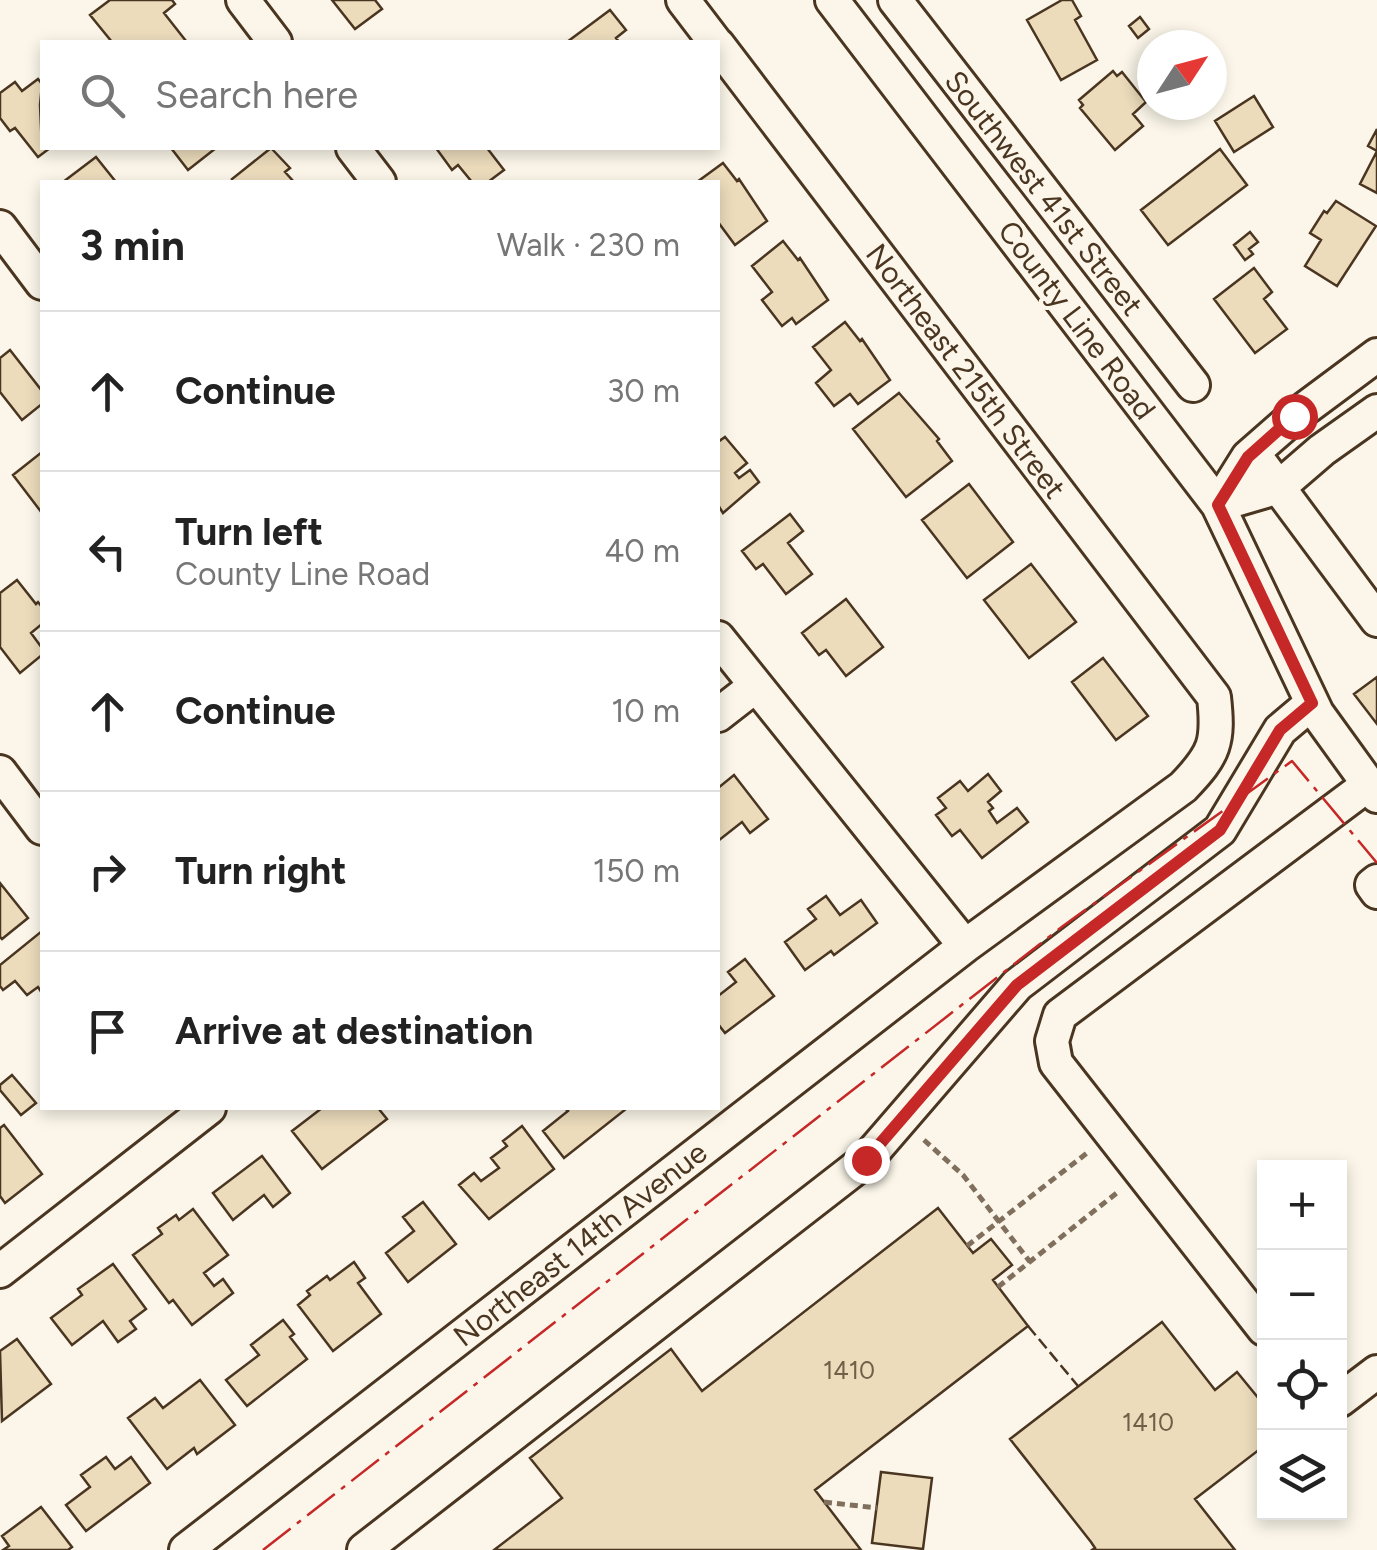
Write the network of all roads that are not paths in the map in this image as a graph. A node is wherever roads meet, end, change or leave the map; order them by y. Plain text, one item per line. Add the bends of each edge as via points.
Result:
1 (243, 0) edge
2 (683, 0) edge
3 (832, 0) edge
4 (895, 0) edge
5 (273, 40) edge
6 (713, 40) edge
7 (720, 49) edge
8 (355, 150) edge
9 (377, 180) edge
10 (0, 227) edge
11 (40, 280) edge
12 (1377, 355) edge
13 (1193, 385) dead end
14 (1377, 411) edge
15 (1253, 453) junction
16 (1278, 487) junction
17 (1218, 505) junction
18 (1377, 620) edge
19 (720, 641) edge
20 (754, 687) junction
21 (1214, 697) joint
22 (1312, 703) junction
23 (720, 713) edge
24 (0, 772) edge
25 (1373, 790) edge
26 (40, 825) edge
27 (1377, 881) edge
28 (1377, 892) edge
29 (965, 946) junction
30 (206, 1110) edge
31 (0, 1271) edge
32 (1257, 1319) edge
33 (1377, 1372) edge
34 (1347, 1395) edge
35 (186, 1550) edge
36 (364, 1550) edge

1 - 5 street
2 - 6 street, Northeast 215th Street
3 - 17 street, County Line Road
4 - 13 street, Southwest 41st Street
7 - 21 street, Northeast 215th Street
8 - 9 street
10 - 11 street
12 - 15 street
14 - 16 street
15 - 16 street
15 - 17 street
16 - 17 street
16 - 18 street
17 - 22 street, County Line Road
19 - 20 street
20 - 23 street
20 - 29 street
21 - 29 street, Northeast 14th Avenue via 1218,735 1208,762 1183,787
22 - 25 street, County Line Road
22 - 36 street via 1280,730 1220,830 1017,985 866,1160
24 - 26 street
25 - 32 street via 1060,1016 1052,1042 1056,1064
27 - 28 street
29 - 35 street, Northeast 14th Avenue
30 - 31 street
33 - 34 street

